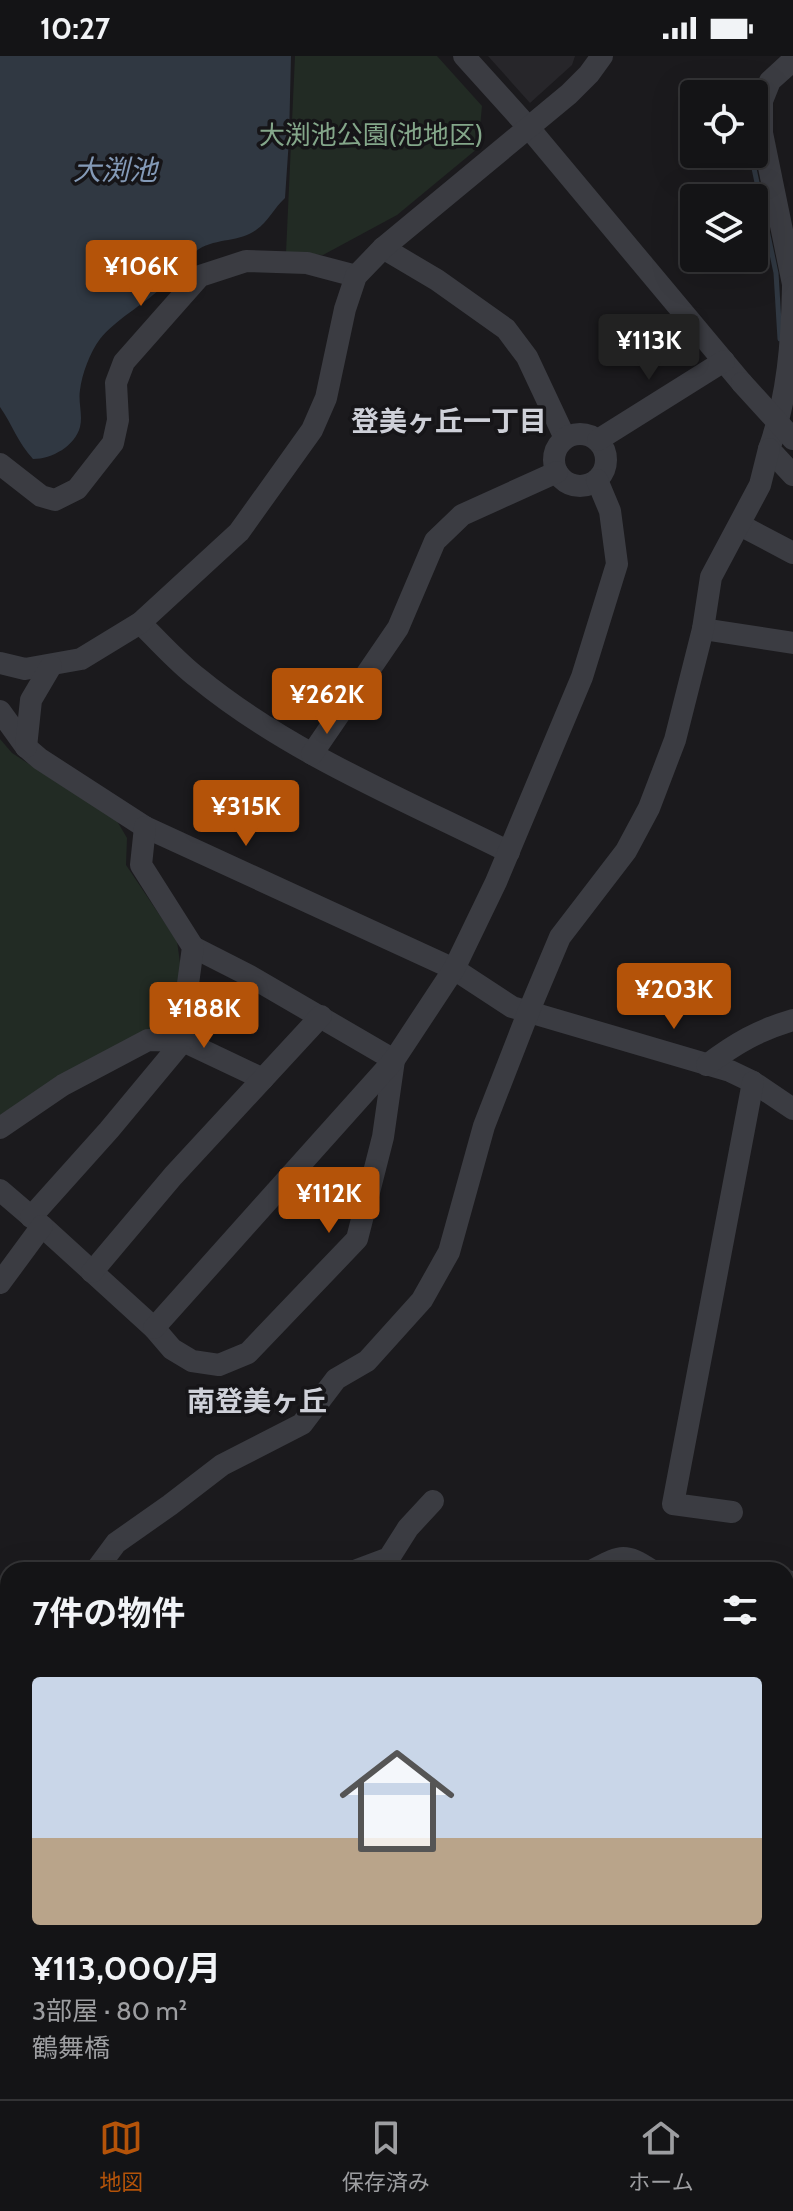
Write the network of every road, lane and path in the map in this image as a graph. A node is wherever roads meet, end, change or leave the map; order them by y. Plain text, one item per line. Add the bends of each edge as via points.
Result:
1 (464, 56) edge
2 (602, 56) edge
3 (793, 60) edge
4 (529, 128) junction
5 (383, 248) junction
6 (356, 276) junction
7 (793, 285) edge
8 (724, 361) junction
9 (789, 397) edge
10 (565, 438) junction
11 (598, 440) junction
12 (777, 442) edge
13 (0, 464) edge
14 (557, 472) junction
15 (793, 475) edge
16 (597, 480) junction
17 (740, 525) junction
18 (793, 553) edge
19 (140, 623) junction
20 (703, 629) junction
21 (793, 643) edge
22 (0, 663) edge
23 (51, 666) junction
24 (31, 700) junction
25 (0, 709) edge
26 (26, 747) junction
27 (312, 754) junction
28 (145, 827) junction
29 (509, 852) junction
30 (193, 947) junction
31 (454, 969) junction
32 (522, 1011) junction
33 (321, 1016) junction
34 (793, 1020) edge
35 (183, 1041) junction
36 (394, 1060) junction
37 (707, 1065) junction
38 (263, 1079) junction
39 (753, 1082) junction
40 (793, 1109) edge
41 (0, 1128) edge
42 (0, 1190) edge
43 (37, 1222) junction
44 (92, 1272) junction
45 (0, 1283) edge
46 (154, 1328) junction
47 (433, 1501) dead end
48 (732, 1512) dead end
49 (102, 1562) edge
50 (378, 1562) edge
51 (609, 1562) edge
52 (640, 1562) edge

1 - 4 street
2 - 4 street
3 - 7 street via 770,81 762,101 762,133
4 - 5 street
4 - 8 street
5 - 6 street
5 - 10 street via 506,329 527,357
6 - 13 street via 307,263 246,261 200,276 124,362 116,383 113,443 77,489 55,500 41,496
6 - 19 street via 326,398 312,430 239,532
7 - 9 street
8 - 11 street
8 - 12 street, bridge
9 - 12 street
10 - 11 street via 586,433
10 - 14 street via 554,458
11 - 16 street via 607,461
12 - 15 street
12 - 17 street
14 - 16 street via 574,485
14 - 27 street via 462,515 435,541 398,628
16 - 29 street via 610,511 617,564 582,677
17 - 18 street
17 - 20 street via 711,577
19 - 23 street via 81,659
19 - 27 street via 196,677
20 - 21 street
20 - 32 street via 675,740 649,808 626,851 560,937
22 - 23 street via 25,669
23 - 24 street
24 - 25 street via 13,710
24 - 26 street
25 - 26 street
26 - 28 street
27 - 29 street
28 - 30 street via 141,865
28 - 31 street
29 - 31 street
30 - 33 street
30 - 35 street via 174,1031
31 - 32 street
31 - 36 street
32 - 37 street
32 - 49 street via 449,1252 422,1300 367,1361 336,1379 302,1424 222,1465 116,1543
33 - 36 street
33 - 38 street
34 - 37 street via 737,1043
35 - 38 street
35 - 41 street via 148,1040 63,1085
35 - 43 street
36 - 46 street
36 - 46 street via 383,1137 357,1239 248,1353 219,1365 192,1361 172,1349
37 - 39 street
38 - 44 street
39 - 40 street
39 - 48 street via 673,1504
42 - 43 street
43 - 44 street
43 - 45 street
44 - 46 street
47 - 50 street via 389,1558
51 - 52 street via 619,1557

